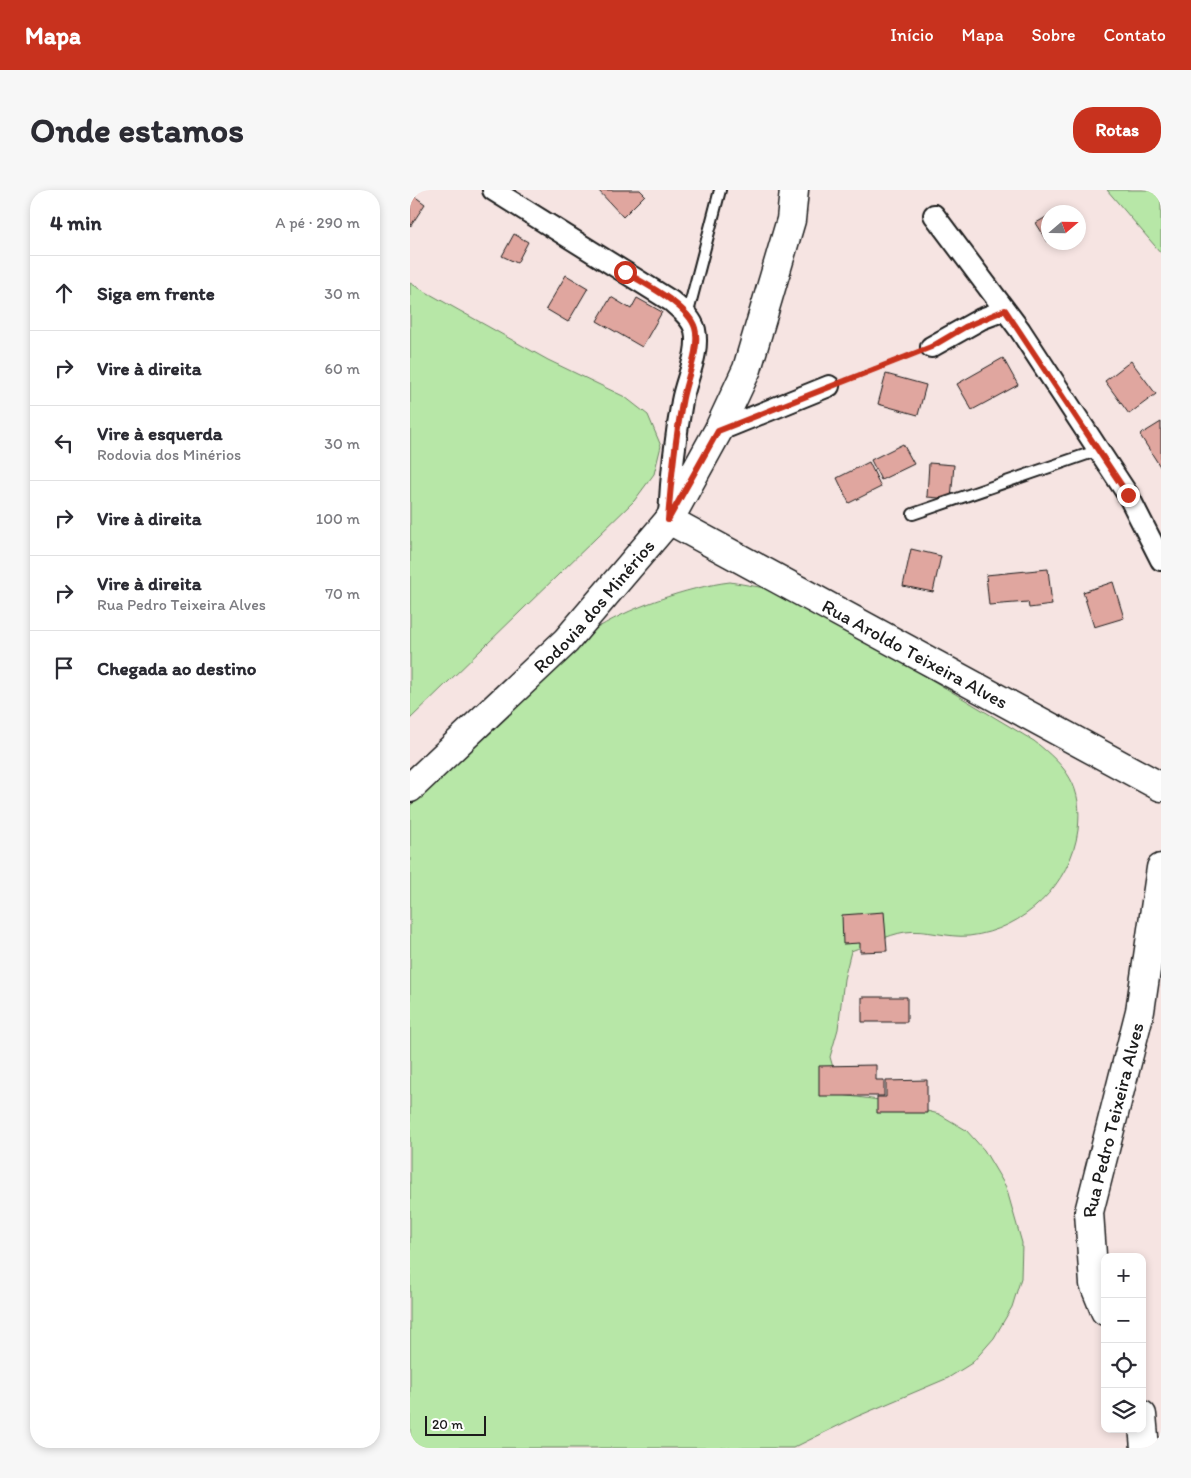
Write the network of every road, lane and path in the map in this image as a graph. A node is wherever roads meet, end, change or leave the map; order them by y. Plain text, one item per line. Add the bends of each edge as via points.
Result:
1 (493, 190) edge
2 (720, 190) edge
3 (794, 190) edge
4 (934, 215) dead end
5 (1005, 310) junction
6 (688, 316) junction
7 (931, 347) joint
8 (829, 386) joint
9 (718, 431) junction
10 (1099, 450) junction
11 (913, 514) dead end
12 (668, 520) junction
13 (1161, 560) edge
14 (1161, 787) edge
15 (410, 788) edge
16 (1161, 868) edge
17 (1101, 1301) edge
18 (1144, 1433) edge
19 (1145, 1448) edge

1 - 6 street via 633,276
2 - 6 lane
3 - 9 street, Rodovia dos Minérios via 791,220 747,369
4 - 5 street
5 - 7 street via 973,323
5 - 10 street
6 - 12 street via 695,328 696,343 682,400
7 - 8 path
8 - 9 street
9 - 12 street, Rodovia dos Minérios
10 - 11 lane
10 - 13 street via 1128,495
12 - 14 street, Rua Aroldo Teixeira Alves
12 - 15 street, Rodovia dos Minérios via 566,640
16 - 17 street, Rua Pedro Teixeira Alves via 1140,1011 1089,1212 1094,1284
18 - 19 street

